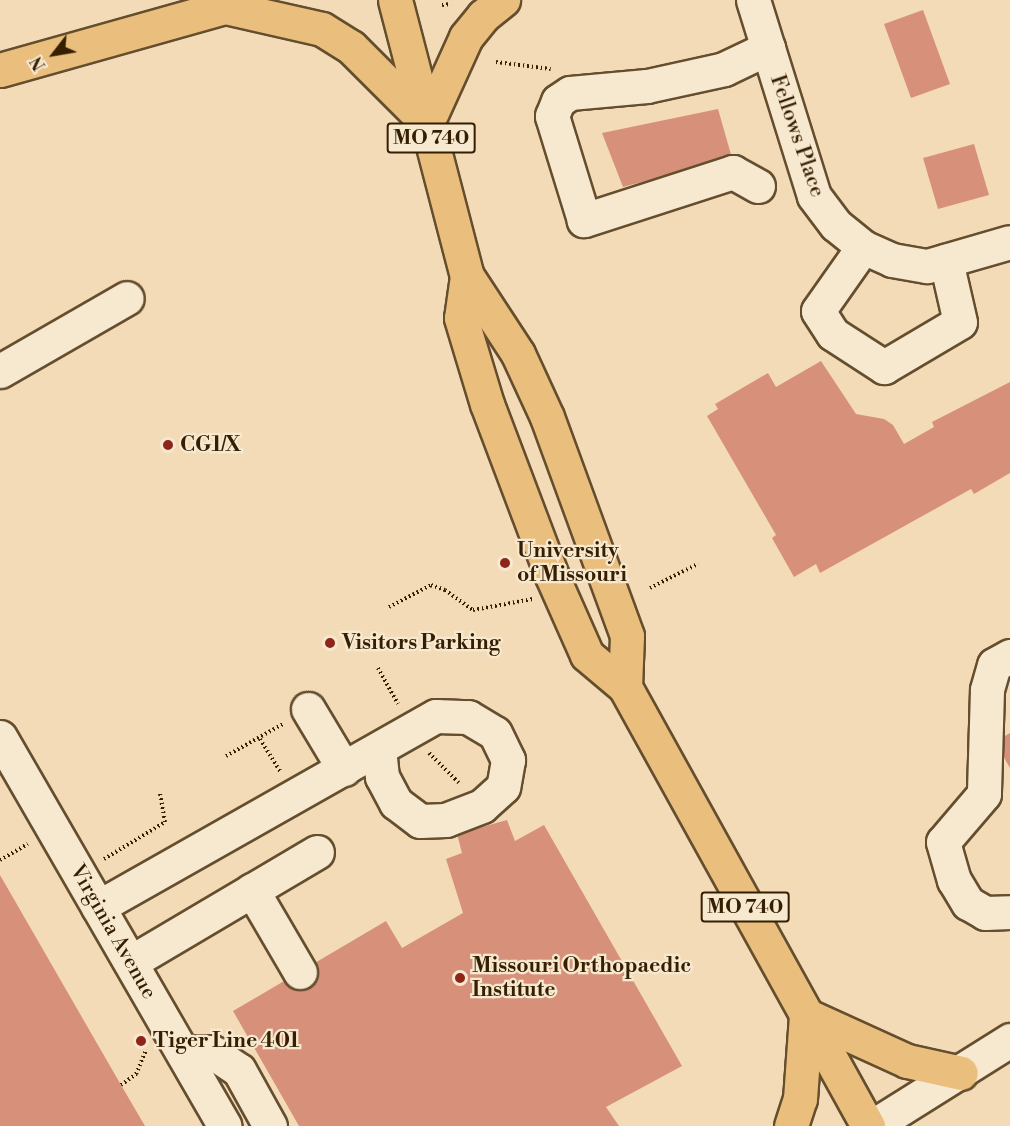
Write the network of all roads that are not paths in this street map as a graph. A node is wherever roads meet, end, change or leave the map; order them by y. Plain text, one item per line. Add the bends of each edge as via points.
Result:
1 (395, 0) edge
2 (503, 0) edge
3 (753, 0) edge
4 (236, 2) edge
5 (768, 48) junction
6 (0, 70) edge
7 (427, 123) junction
8 (758, 186) dead end
9 (1010, 243) edge
10 (863, 247) junction
11 (946, 261) junction
12 (467, 276) junction
13 (127, 298) dead end
14 (0, 371) edge
15 (1010, 656) edge
16 (625, 687) junction
17 (297, 715) road end
18 (0, 737) edge
19 (380, 749) junction
20 (344, 769) junction
21 (317, 852) dead end
22 (252, 890) junction
23 (98, 907) junction
24 (1010, 912) edge
25 (131, 962) junction
26 (300, 972) dead end
27 (806, 1015) junction
28 (1010, 1040) edge
29 (183, 1053) junction
30 (961, 1073) junction
31 (225, 1126) edge
32 (270, 1126) edge
33 (791, 1126) edge
34 (868, 1126) edge
35 (873, 1126) edge

1 - 7 main road, MO 740
2 - 7 main road via 466,37
3 - 5 street, Fellows Place
4 - 6 main road
4 - 7 main road via 322,29 351,47
5 - 8 street via 724,69 647,86 570,93 558,101 552,116 584,220 733,172
5 - 10 street, Fellows Place via 814,196 836,225
7 - 12 main road, MO 740
9 - 11 street, Fellows Place
10 - 11 street, Fellows Place via 892,260 927,266
10 - 11 street via 818,311 833,334 884,367 960,322
12 - 16 main road, MO 740 via 518,354 547,417 627,636
12 - 16 main road, MO 740 via 461,318 518,491 586,655
13 - 14 street
15 - 24 street via 994,665 987,690 984,794 943,842 954,880 968,903 985,913
16 - 27 main road, MO 740
17 - 20 street
18 - 23 street, Virginia Avenue
19 - 19 street via 411,727 436,716 468,717 495,733 508,760 503,787 472,810 446,820 420,821 396,803 382,777
19 - 20 street
20 - 23 street
21 - 22 street
22 - 25 street
22 - 26 street
23 - 25 street, Virginia Avenue
25 - 29 street, Virginia Avenue
27 - 30 main road via 907,1061
27 - 33 main road via 800,1099
27 - 34 main road, MO 740
28 - 30 street
29 - 31 street, Virginia Avenue
29 - 32 street via 212,1052 238,1070
30 - 35 street

